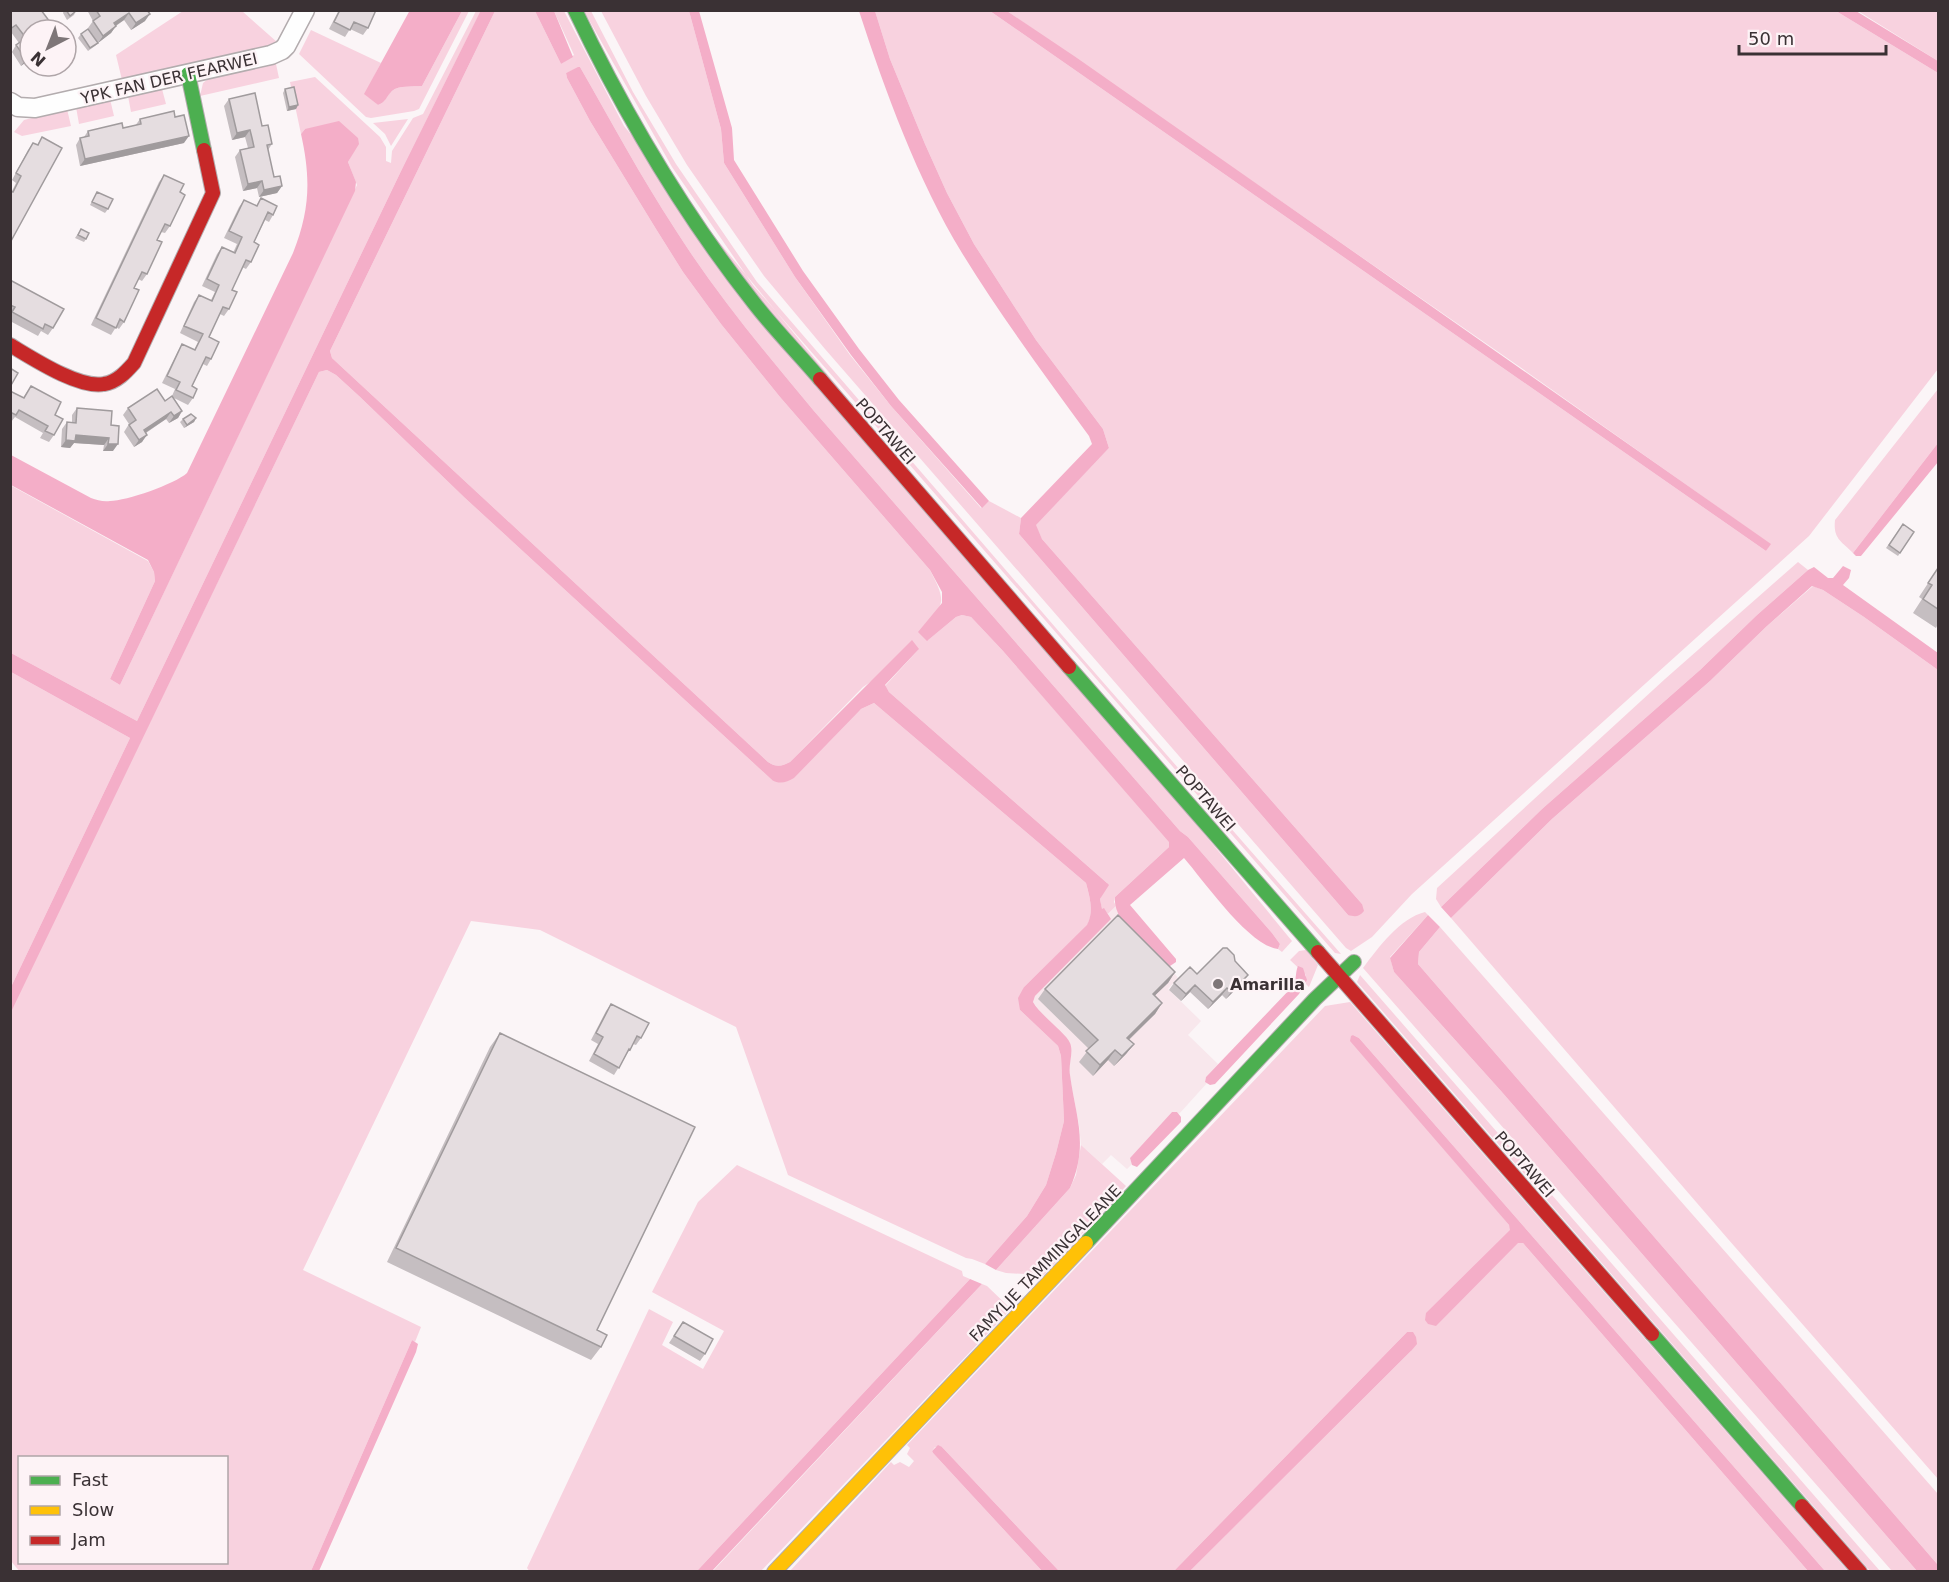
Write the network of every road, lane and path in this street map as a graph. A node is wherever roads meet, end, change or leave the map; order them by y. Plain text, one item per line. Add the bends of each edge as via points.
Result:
1 (305, 10) edge
2 (575, 10) edge
3 (188, 74) junction
4 (13, 110) edge
5 (10, 345) edge
6 (1354, 963) dead end
7 (1340, 976) junction
8 (774, 1572) edge
9 (1860, 1572) edge

1 - 3 street, YPK FAN DER FEARWEI via 290,41 278,53
2 - 7 main road, POPTAWEI via 644,141 754,303
3 - 4 street, YPK FAN DER FEARWEI
3 - 5 main road via 213,193 134,363 119,379 92,386 68,378
6 - 7 main road, FAMYLJE TAMMINGALEANE
7 - 8 main road, FAMYLJE TAMMINGALEANE
7 - 9 main road, POPTAWEI

